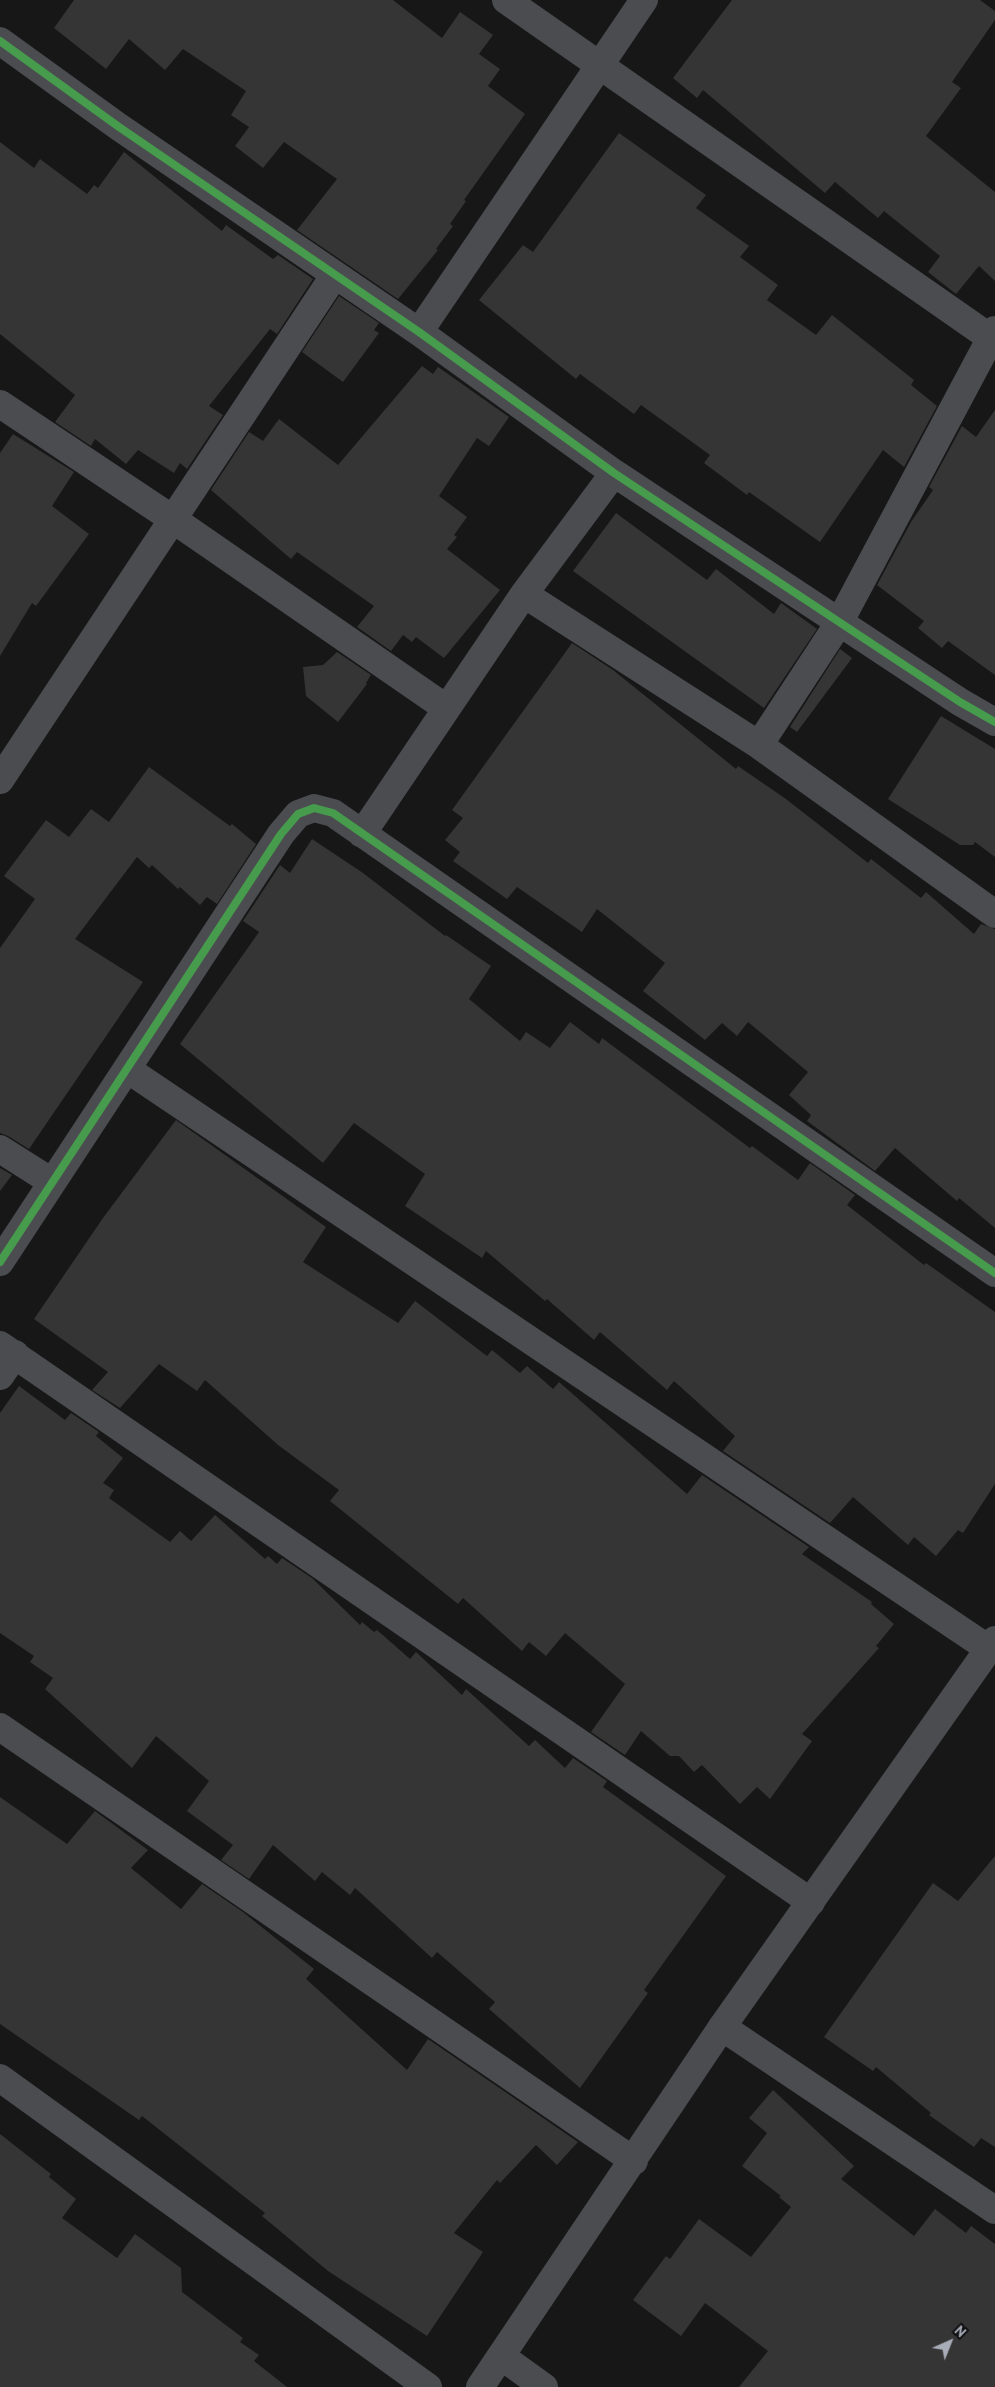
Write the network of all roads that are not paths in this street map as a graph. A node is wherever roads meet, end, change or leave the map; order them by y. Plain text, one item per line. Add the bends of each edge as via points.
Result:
1 (506, 0) edge
2 (644, 0) edge
3 (0, 41) edge
4 (601, 66) junction
5 (334, 276) junction
6 (420, 332) junction
7 (993, 336) edge
8 (0, 404) edge
9 (614, 473) junction
10 (174, 520) junction
11 (524, 594) junction
12 (839, 623) junction
13 (446, 708) junction
14 (995, 722) edge
15 (758, 745) junction
16 (0, 780) edge
17 (362, 834) junction
18 (995, 914) edge
19 (127, 1069) junction
20 (0, 1149) edge
21 (52, 1182) junction
22 (0, 1262) edge
23 (995, 1273) edge
24 (5, 1358) edge
25 (992, 1644) edge
26 (0, 1727) edge
27 (811, 1902) junction
28 (722, 2027) junction
29 (0, 2078) edge
30 (634, 2160) junction
31 (995, 2210) edge
32 (501, 2356) junction
33 (428, 2387) edge
34 (480, 2387) edge
35 (544, 2387) edge

1 - 4 street
2 - 4 street
3 - 5 street
4 - 6 street
4 - 7 street
5 - 6 street
5 - 10 street
6 - 9 street
7 - 12 street
8 - 10 street
9 - 11 street
9 - 12 street
10 - 13 street
10 - 16 street
11 - 13 street
11 - 15 street
12 - 14 street
12 - 15 street
13 - 17 street
15 - 18 street
17 - 19 street via 333,813 314,808 298,814 281,834
17 - 23 street
19 - 21 street
19 - 25 street
20 - 21 street
21 - 22 street
24 - 27 street
25 - 27 street
26 - 30 street
27 - 28 street
28 - 30 street
28 - 31 street
29 - 33 street
30 - 32 street
32 - 34 street
32 - 35 street

